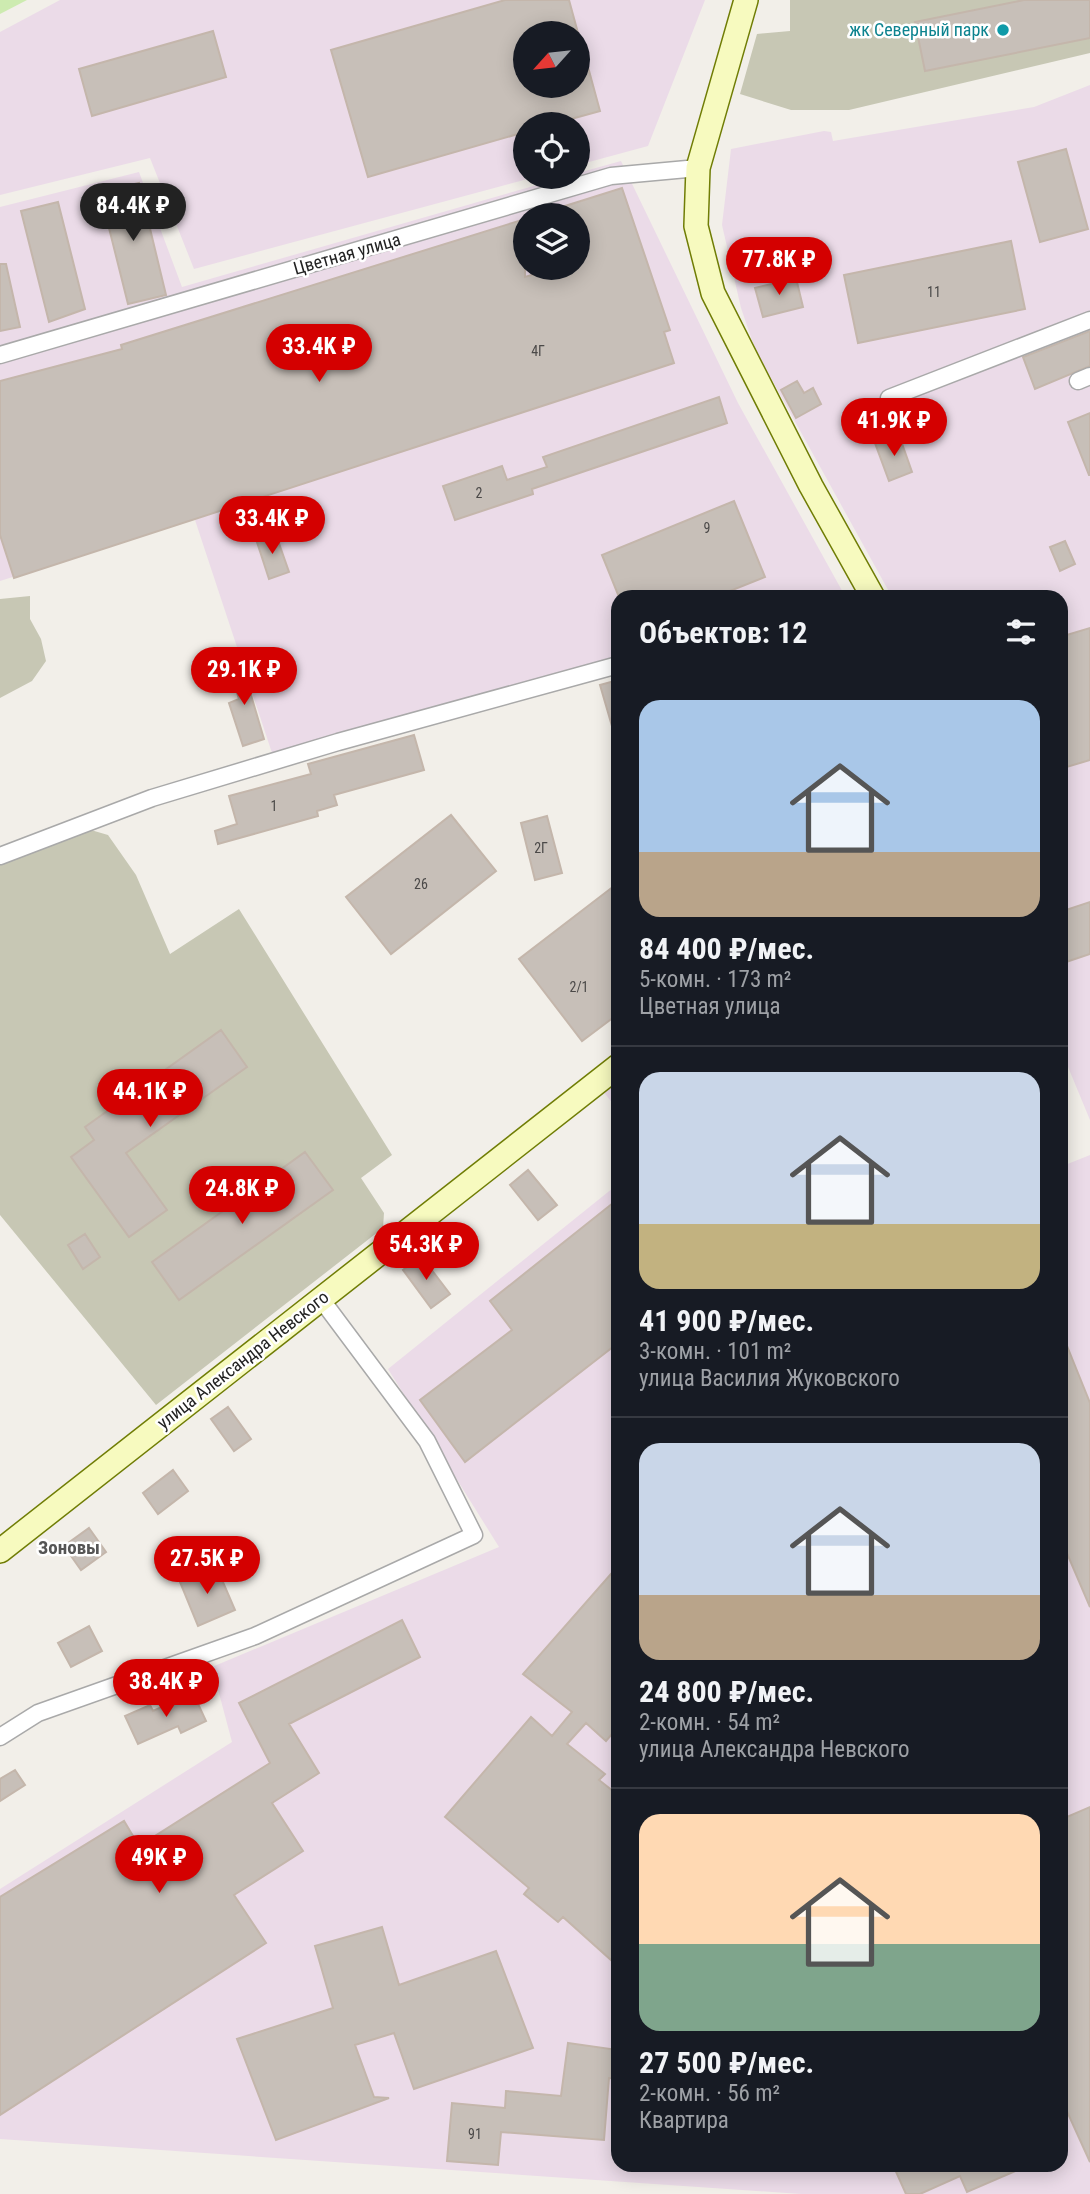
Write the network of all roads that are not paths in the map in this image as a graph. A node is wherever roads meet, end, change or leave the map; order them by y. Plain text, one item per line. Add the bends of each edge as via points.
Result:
1 (746, 0) edge
2 (698, 168) junction
3 (1090, 320) edge
4 (0, 355) edge
5 (889, 398) dead end
6 (868, 590) edge
7 (611, 667) edge
8 (0, 856) edge
9 (611, 1071) edge
10 (321, 1299) junction
11 (0, 1552) edge
12 (0, 1737) edge

1 - 2 street
2 - 4 street, Цветная улица via 611,176
2 - 6 street via 696,226 713,293
3 - 5 street
7 - 8 street via 152,798
9 - 10 street, улица Александра Невского
10 - 11 street, улица Александра Невского
10 - 12 street via 427,1441 474,1535 255,1636 38,1713

